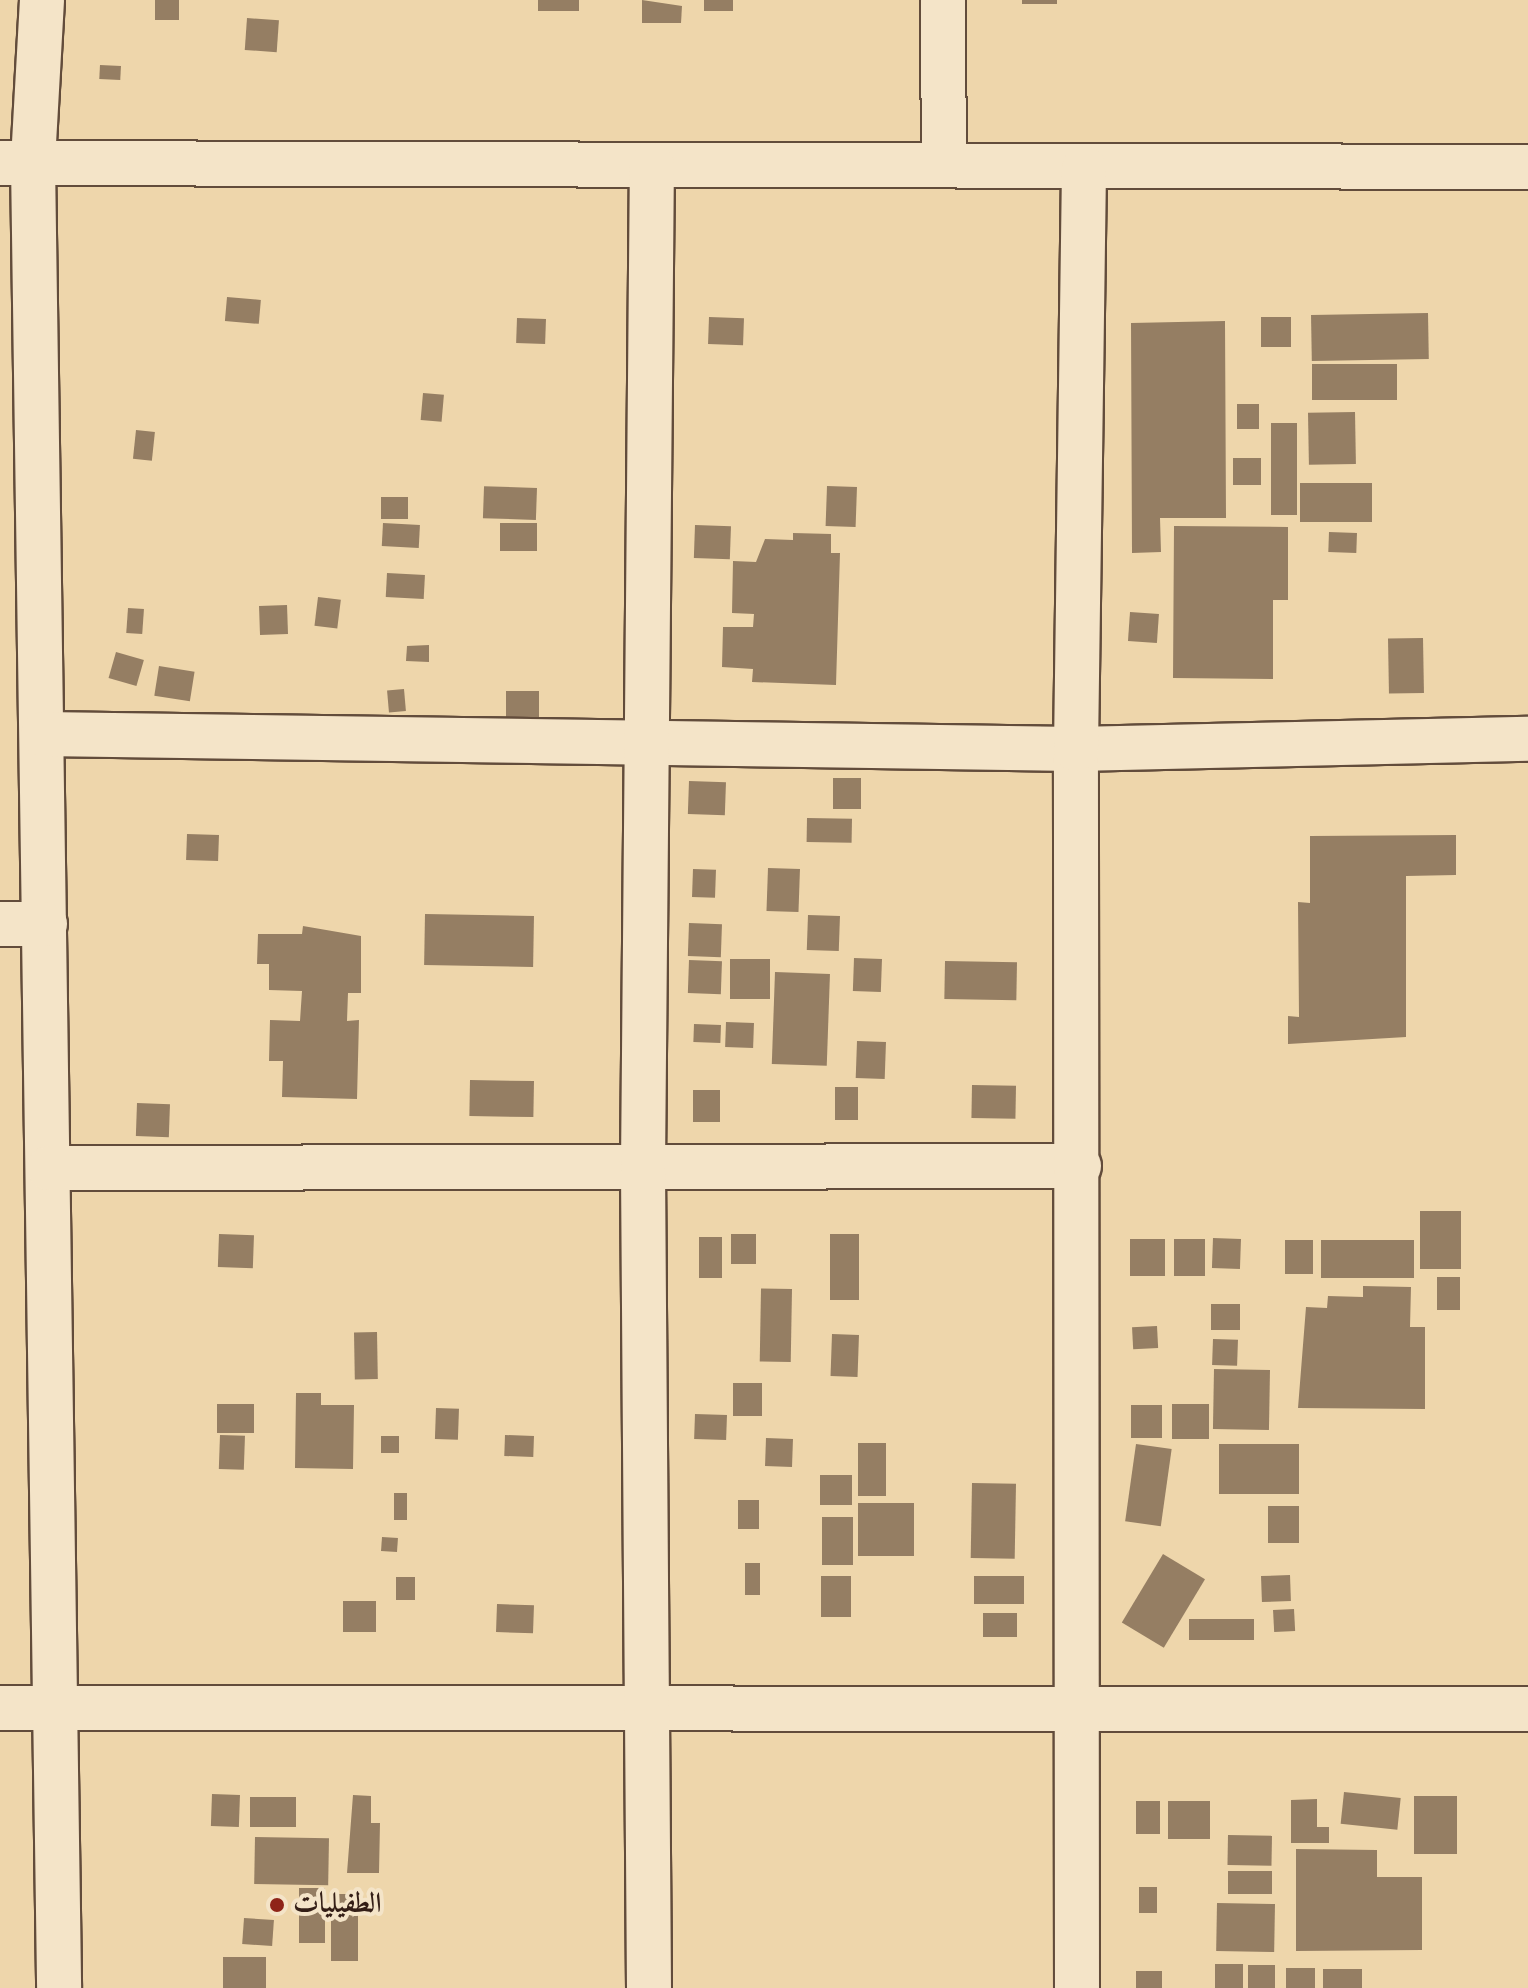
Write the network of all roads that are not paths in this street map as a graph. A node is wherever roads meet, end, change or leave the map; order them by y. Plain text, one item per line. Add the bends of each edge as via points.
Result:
1 (42, 0) edge
2 (943, 0) edge
3 (17, 163) edge
4 (652, 165) junction
5 (944, 165) junction
6 (1528, 167) edge
7 (1084, 168) junction
8 (43, 734) junction
9 (1528, 739) edge
10 (647, 741) junction
11 (1076, 749) junction
12 (0, 924) edge
13 (45, 924) junction
14 (1079, 1166) junction
15 (643, 1167) junction
16 (49, 1168) junction
17 (0, 1708) edge
18 (57, 1708) junction
19 (643, 1709) junction
20 (1080, 1709) junction
21 (1528, 1709) edge
22 (59, 1988) edge
23 (649, 1988) edge
24 (1077, 1988) edge

1 - 3 street
2 - 5 street
3 - 4 street
3 - 8 street
4 - 5 street
4 - 10 street
5 - 7 street
6 - 7 street
7 - 11 street
8 - 10 street
8 - 13 street
9 - 11 street
10 - 11 street
10 - 15 street
11 - 14 street
12 - 13 street
13 - 16 street
14 - 15 street
14 - 20 street
15 - 16 street
15 - 19 street
16 - 18 street
17 - 18 street
18 - 19 street
18 - 22 street
19 - 20 street
19 - 23 street
20 - 21 street
20 - 24 street

